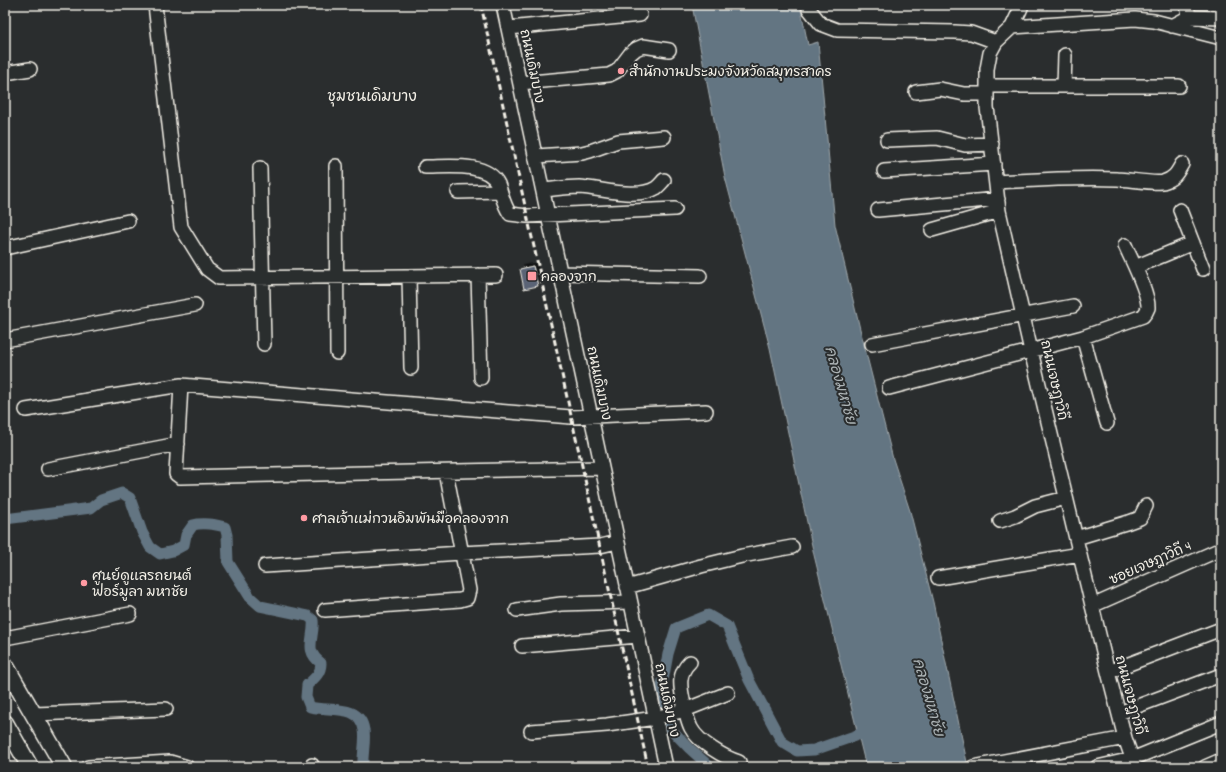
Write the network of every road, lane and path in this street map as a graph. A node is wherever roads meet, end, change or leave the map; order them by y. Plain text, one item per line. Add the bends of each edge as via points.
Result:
1 (155, 5) edge
2 (504, 5) edge
3 (809, 5) edge
4 (1022, 5) edge
5 (1188, 11) edge
6 (640, 15) dead end
7 (1221, 18) edge
8 (1172, 26) junction
9 (1012, 27) junction
10 (508, 28) junction
11 (1221, 38) edge
12 (996, 42) junction
13 (669, 50) dead end
14 (1065, 55) dead end
15 (30, 69) dead end
16 (5, 73) edge
17 (520, 83) junction
18 (1064, 86) junction
19 (1178, 86) dead end
20 (987, 90) junction
21 (916, 92) dead end
22 (664, 137) dead end
23 (887, 140) dead end
24 (992, 144) junction
25 (536, 156) junction
26 (994, 164) junction
27 (1182, 164) dead end
28 (336, 166) dead end
29 (425, 167) dead end
30 (260, 168) dead end
31 (884, 171) dead end
32 (664, 180) dead end
33 (996, 182) junction
34 (542, 190) junction
35 (458, 192) dead end
36 (500, 192) junction
37 (999, 205) junction
38 (675, 208) dead end
39 (878, 210) dead end
40 (1180, 210) dead end
41 (548, 215) junction
42 (128, 221) dead end
43 (932, 230) dead end
44 (1193, 243) junction
45 (1125, 245) dead end
46 (5, 248) edge
47 (1135, 267) junction
48 (1203, 269) dead end
49 (560, 273) junction
50 (478, 275) junction
51 (496, 275) dead end
52 (336, 276) junction
53 (409, 276) junction
54 (700, 276) dead end
55 (263, 277) junction
56 (195, 306) dead end
57 (1073, 306) dead end
58 (1023, 314) junction
59 (1083, 337) junction
60 (5, 340) edge
61 (264, 344) dead end
62 (872, 344) dead end
63 (1031, 351) junction
64 (337, 353) dead end
65 (411, 368) dead end
66 (481, 378) dead end
67 (181, 385) junction
68 (890, 388) dead end
69 (26, 410) dead end
70 (706, 411) dead end
71 (591, 416) junction
72 (1107, 423) dead end
73 (178, 444) junction
74 (602, 468) junction
75 (48, 469) dead end
76 (446, 472) junction
77 (1066, 498) junction
78 (1146, 506) dead end
79 (1000, 521) dead end
80 (1076, 538) junction
81 (617, 542) junction
82 (792, 547) dead end
83 (1221, 549) edge
84 (461, 553) junction
85 (1080, 554) junction
86 (265, 566) dead end
87 (938, 578) dead end
88 (627, 587) junction
89 (630, 602) junction
90 (1092, 606) junction
91 (325, 610) dead end
92 (517, 610) dead end
93 (130, 614) dead end
94 (1221, 629) edge
95 (638, 636) junction
96 (5, 638) edge
97 (522, 646) dead end
98 (690, 662) dead end
99 (5, 665) edge
100 (1108, 672) junction
101 (1221, 675) edge
102 (728, 693) dead end
103 (166, 709) dead end
104 (685, 710) junction
105 (1119, 713) junction
106 (34, 714) junction
107 (656, 718) junction
108 (1221, 723) edge
109 (5, 724) edge
110 (532, 731) dead end
111 (1125, 738) junction
112 (1221, 760) edge
113 (739, 762) dead end
114 (1134, 763) edge
115 (30, 767) edge
116 (64, 767) edge
117 (88, 767) edge
118 (187, 767) edge
119 (666, 767) edge
120 (973, 767) edge
121 (1097, 767) edge
122 (1205, 767) edge

1 - 55 street via 181,227 207,269 219,278
2 - 10 street, ถนนเดิมบาง
3 - 12 street via 809,9 821,24 837,30 960,32
4 - 9 street, ถนนเจษฎาวิถี
5 - 7 street
5 - 8 street
6 - 10 street
8 - 9 street via 1135,19
8 - 11 street
9 - 12 street, ถนนเจษฎาวิถี
10 - 17 street, ถนนเดิมบาง
12 - 20 street, ถนนเจษฎาวิถี via 990,53
13 - 17 street via 654,46 636,48 618,71 609,75
14 - 18 street
15 - 16 street
17 - 25 street, ถนนเดิมบาง
18 - 19 street
18 - 20 street
20 - 21 street via 964,94 940,89
20 - 24 street, ถนนเจษฎาวิถี
22 - 25 street via 618,140 582,153
23 - 24 street via 937,138 965,145
24 - 26 street, ถนนเจษฎาวิถี
25 - 34 street, ถนนเดิมบาง
26 - 31 street
26 - 33 street, ถนนเจษฎาวิถี
27 - 33 street via 1172,179 1162,182 1067,178
28 - 52 street
29 - 36 street via 478,169 491,176
30 - 55 street
32 - 34 street via 657,187 641,192 607,192 580,187
33 - 37 street, ถนนเจษฎาวิถี
34 - 41 street, ถนนเดิมบาง
35 - 36 street
36 - 41 street via 510,214
37 - 39 street
37 - 43 street
37 - 58 street, ถนนเจษฎาวิถี
38 - 41 street
40 - 44 street
41 - 49 street, ถนนเดิมบาง
42 - 46 street
44 - 47 street
44 - 48 street
45 - 47 street
47 - 59 street via 1148,310 1143,316
49 - 54 street
49 - 71 street, ถนนเดิมบาง
50 - 51 street
50 - 53 street
50 - 66 street
52 - 53 street
52 - 55 street
52 - 64 street
53 - 65 street
55 - 61 street
56 - 60 street
57 - 58 street
58 - 62 street
58 - 63 street, ถนนเจษฎาวิถี
59 - 63 street
59 - 72 street
63 - 68 street
63 - 77 street, ถนนเจษฎาวิถี
67 - 69 street
67 - 71 street via 571,417
67 - 73 street
70 - 71 street
71 - 74 street, ถนนเดิมบาง
73 - 75 street
73 - 76 street via 176,474 180,477
74 - 76 street
74 - 81 street, ถนนเดิมบาง
76 - 84 street
77 - 79 street via 1035,506
77 - 80 street, ถนนเจษฎาวิถี
78 - 80 street via 1140,518
80 - 85 street, ถนนเจษฎาวิถี
81 - 84 street via 600,546
81 - 88 street, ถนนเดิมบาง
82 - 88 street via 742,556
83 - 90 street, ซอยเจษฎาวิถี 4
84 - 86 street
84 - 91 street via 469,590 466,598
85 - 87 street
85 - 90 street, ถนนเจษฎาวิถี
88 - 89 street, ถนนเดิมบาง
89 - 92 street via 561,604
89 - 95 street, ถนนเดิมบาง
90 - 100 street, ถนนเจษฎาวิถี
93 - 96 street
94 - 100 street
95 - 97 street
95 - 107 street, ถนนเดิมบาง
98 - 104 street via 680,679
99 - 106 main road
100 - 105 street, ถนนเจษฎาวิถี
101 - 105 street
102 - 104 street
103 - 106 street
104 - 107 street
104 - 113 street via 691,729 699,738
105 - 111 street, ถนนเจษฎาวิถี
106 - 116 main road
107 - 110 street
107 - 119 street, ถนนเดิมบาง
108 - 114 street
109 - 115 main road
111 - 114 street, ถนนเจษฎาวิถี
111 - 120 street
112 - 122 street
114 - 121 street
117 - 118 street via 170,762

